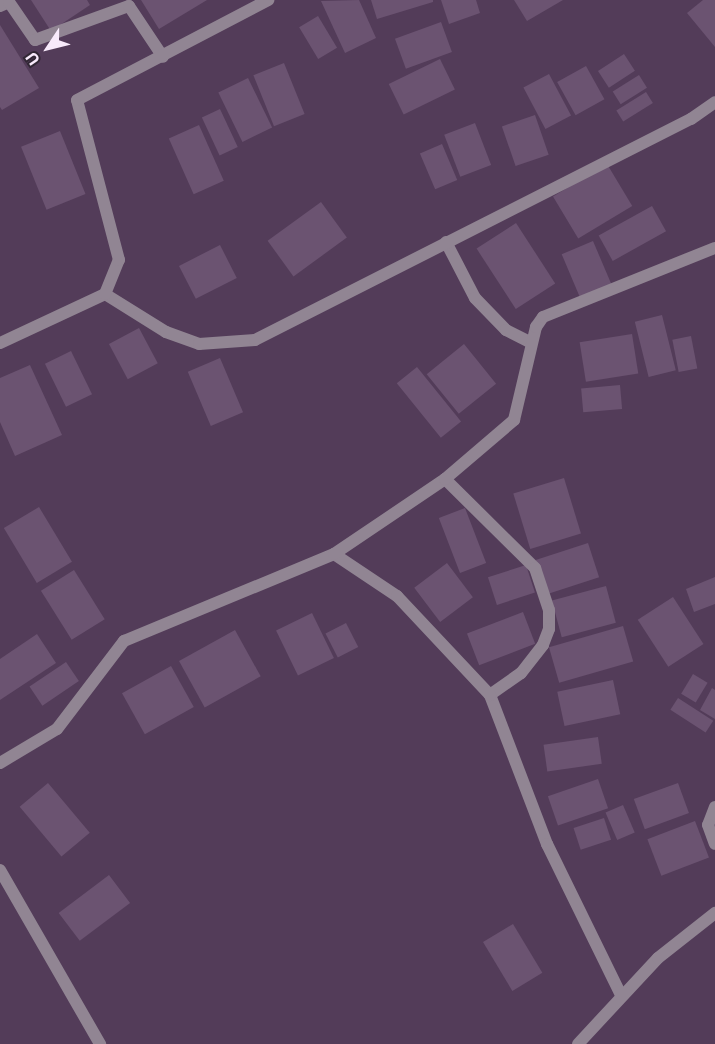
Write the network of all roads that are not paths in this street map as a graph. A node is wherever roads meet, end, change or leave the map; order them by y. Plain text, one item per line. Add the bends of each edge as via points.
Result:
1 (268, 0) edge
2 (6, 3) edge
3 (162, 57) junction
4 (715, 102) edge
5 (446, 242) junction
6 (715, 248) edge
7 (105, 294) junction
8 (0, 343) edge
9 (531, 343) junction
10 (445, 479) junction
11 (334, 554) junction
12 (490, 695) junction
13 (0, 764) edge
14 (715, 807) edge
15 (715, 844) edge
16 (0, 870) edge
17 (715, 913) edge
18 (621, 995) junction
19 (100, 1044) edge
20 (578, 1044) edge

1 - 3 street
2 - 3 street via 35,40 129,6
3 - 7 street via 77,100 119,260
4 - 5 street via 691,118
5 - 7 street via 255,340 198,344 166,332
5 - 9 street via 475,298 507,330
6 - 9 street via 554,310 536,327
7 - 8 street
9 - 10 street via 514,420
10 - 11 street
10 - 12 street via 535,568 549,610 549,629 543,645 521,673
11 - 12 street via 397,596
11 - 13 street via 124,641 57,729
12 - 18 street via 547,844
14 - 15 street via 708,825
16 - 19 street
17 - 18 street via 658,958
18 - 20 street

